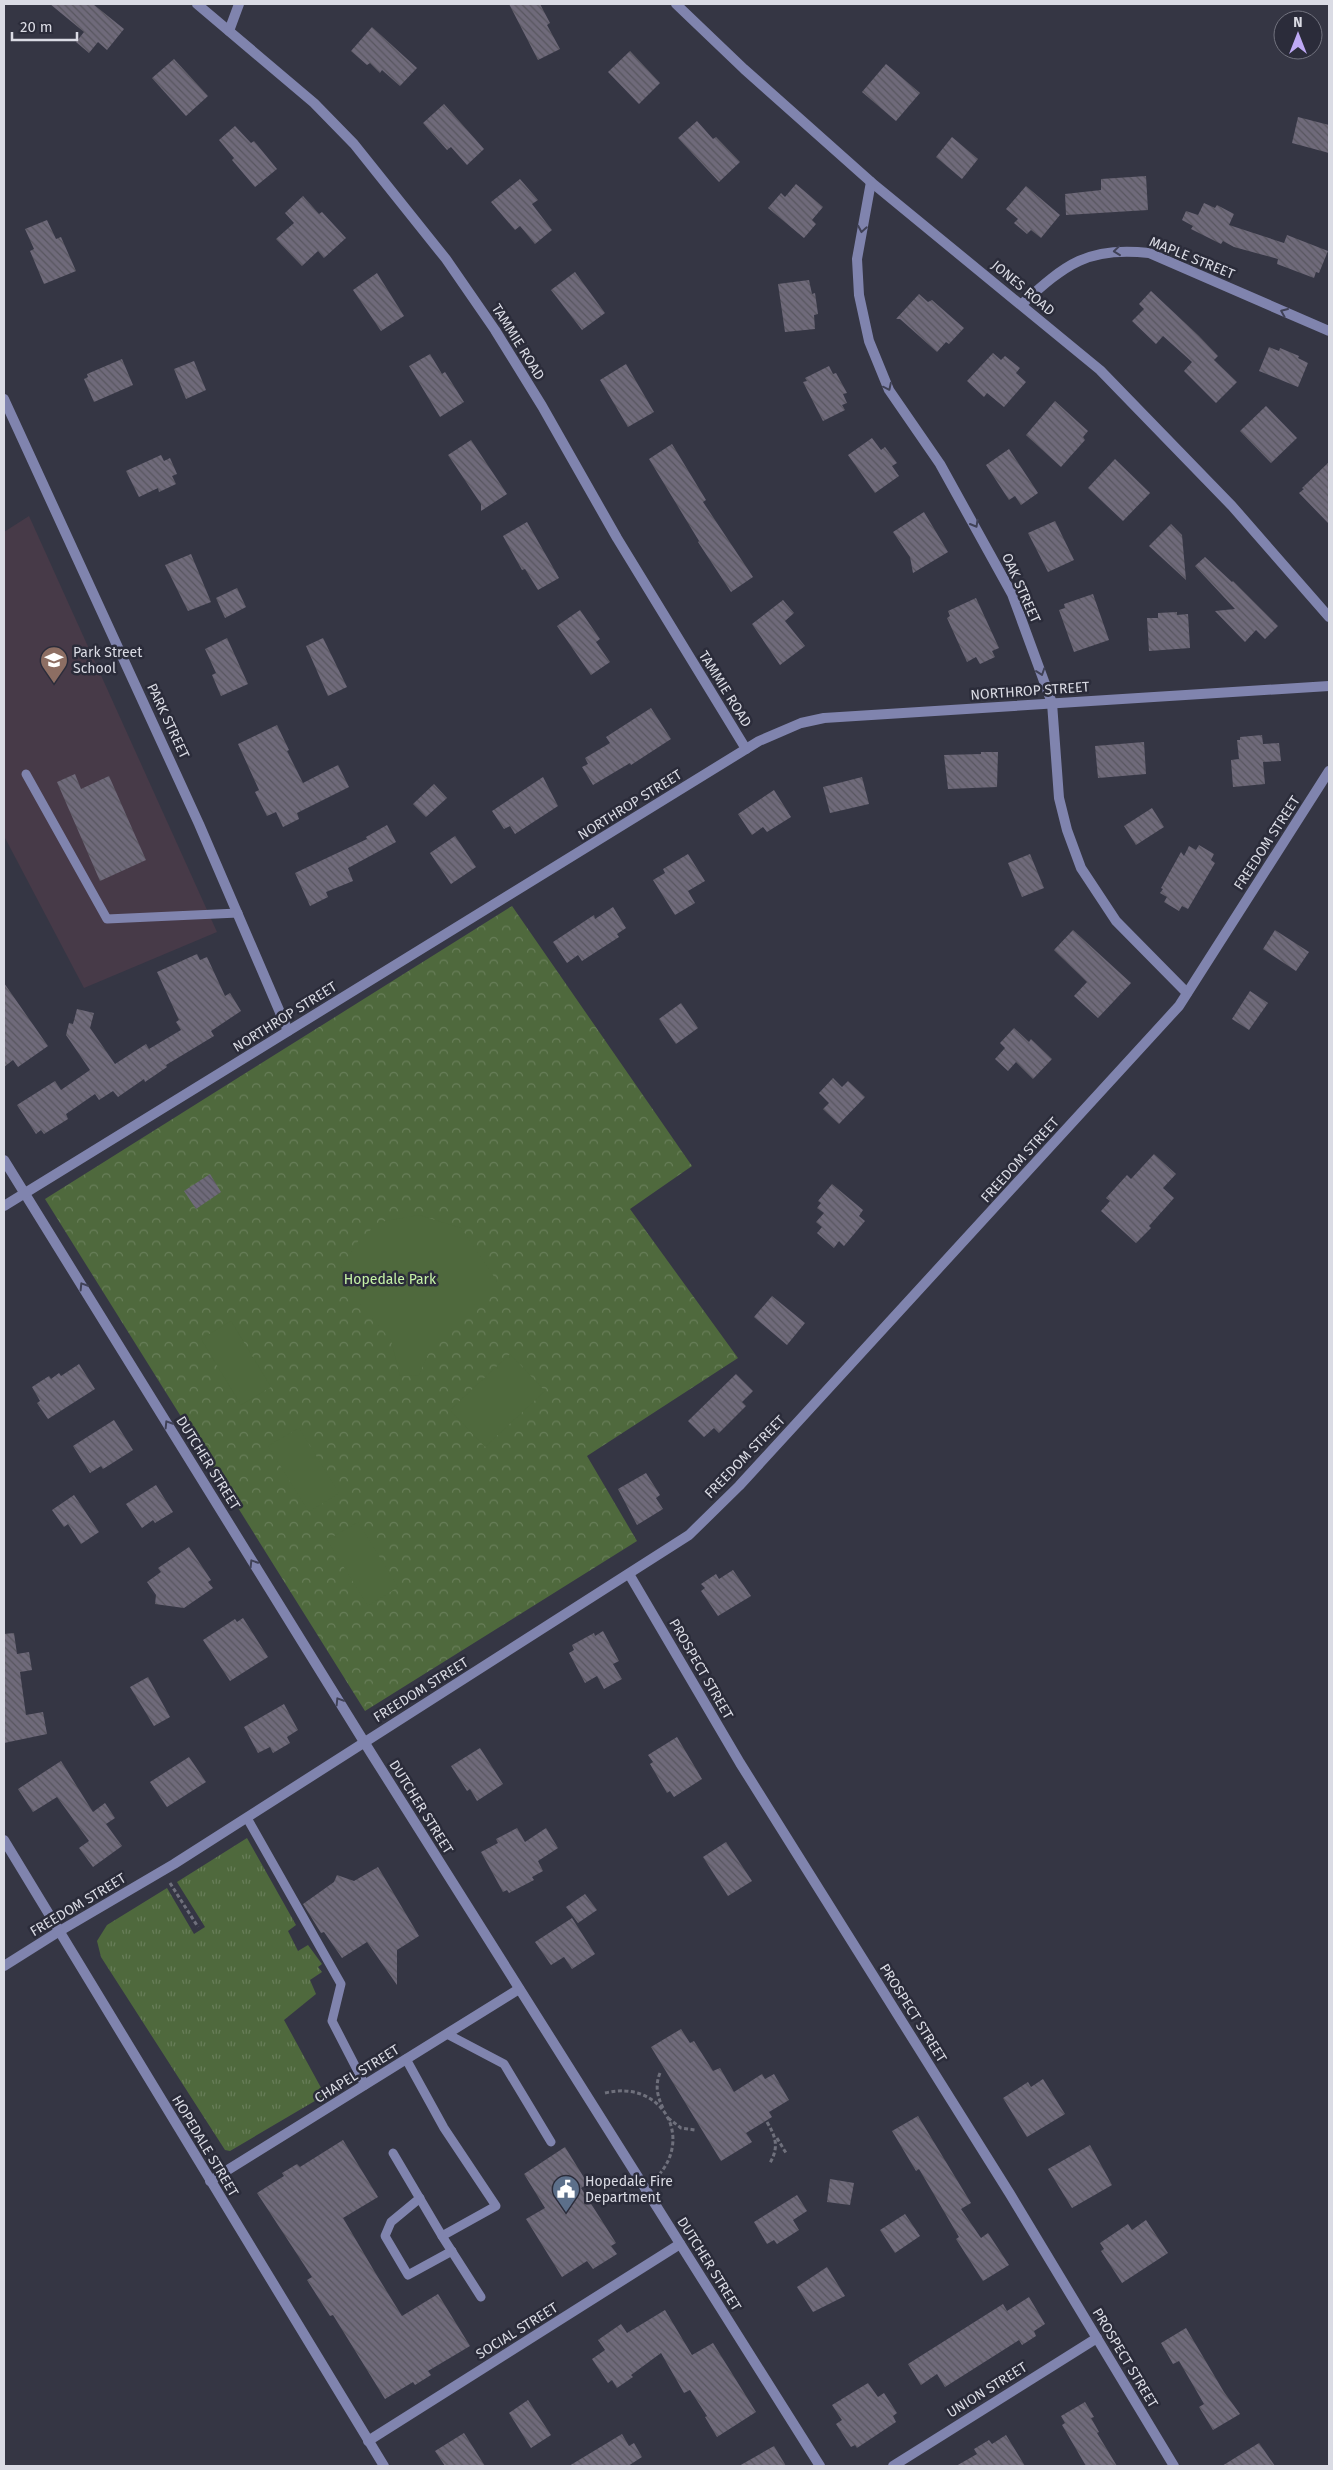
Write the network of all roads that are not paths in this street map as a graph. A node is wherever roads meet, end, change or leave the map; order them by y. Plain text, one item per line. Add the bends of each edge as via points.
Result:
1 (197, 4) edge
2 (240, 4) edge
3 (676, 4) edge
4 (229, 31) junction
5 (871, 182) junction
6 (1022, 304) junction
7 (1329, 331) edge
8 (4, 398) edge
9 (1329, 617) edge
10 (1329, 686) edge
11 (1052, 703) junction
12 (746, 749) junction
13 (1329, 771) edge
14 (26, 774) dead end
15 (238, 913) junction
16 (1187, 993) junction
17 (288, 1031) junction
18 (4, 1160) edge
19 (25, 1193) junction
20 (4, 1206) edge
21 (629, 1574) junction
22 (364, 1742) junction
23 (247, 1818) junction
24 (4, 1840) edge
25 (58, 1932) junction
26 (4, 1966) edge
27 (519, 1989) junction
28 (447, 2034) junction
29 (406, 2059) junction
30 (365, 2085) junction
31 (551, 2142) dead end
32 (393, 2153) dead end
33 (210, 2181) junction
34 (420, 2198) junction
35 (442, 2236) junction
36 (680, 2244) junction
37 (452, 2251) junction
38 (481, 2297) dead end
39 (1097, 2338) junction
40 (368, 2441) junction
41 (384, 2466) edge
42 (820, 2466) edge
43 (893, 2466) edge
44 (1174, 2466) edge

1 - 4 street, TAMMIE ROAD
2 - 4 street
3 - 5 street, JONES ROAD
4 - 12 street, TAMMIE ROAD via 338,127 471,293
5 - 6 street, JONES ROAD
5 -> 11 street, OAK STREET via 857,259 859,295 869,341 889,390 940,464 1012,594
7 -> 6 street, MAPLE STREET via 1149,253 1122,250 1095,254 1075,262
6 - 9 street, JONES ROAD via 1100,370 1232,506
8 - 15 street, PARK STREET
10 - 11 street, NORTHROP STREET
11 - 12 street, NORTHROP STREET via 824,718 782,730
11 - 16 street, OAK STREET via 1060,798 1081,868 1116,921
12 - 17 street, NORTHROP STREET
13 - 16 street, FREEDOM STREET
14 - 15 lane via 107,919
15 - 17 street, PARK STREET
16 - 21 street, FREEDOM STREET via 1179,1006 739,1486 689,1536
17 - 19 street, NORTHROP STREET
18 - 19 street, DUTCHER STREET
19 - 20 street
22 -> 19 street, DUTCHER STREET
21 - 22 street, FREEDOM STREET
21 - 39 street, PROSPECT STREET via 740,1763
22 - 23 street, FREEDOM STREET
22 - 27 street, DUTCHER STREET
23 - 25 street, FREEDOM STREET
23 - 30 lane via 341,1984 332,2021
24 - 25 street, HOPEDALE STREET
25 - 26 street, FREEDOM STREET
25 - 33 street, HOPEDALE STREET
27 - 28 street, CHAPEL STREET
27 - 36 street, DUTCHER STREET
28 - 29 street, CHAPEL STREET
28 - 31 lane via 504,2064
29 - 30 street, CHAPEL STREET
29 - 35 lane via 444,2128 496,2206
30 - 33 street, CHAPEL STREET
32 - 34 lane
33 - 40 street, HOPEDALE STREET
34 - 35 lane
34 - 37 lane via 391,2222 385,2236 408,2275
35 - 37 lane
36 - 40 street, SOCIAL STREET
36 - 42 street, DUTCHER STREET
37 - 38 lane
39 - 43 street, UNION STREET
39 - 44 street, PROSPECT STREET
40 - 41 street, HOPEDALE STREET

